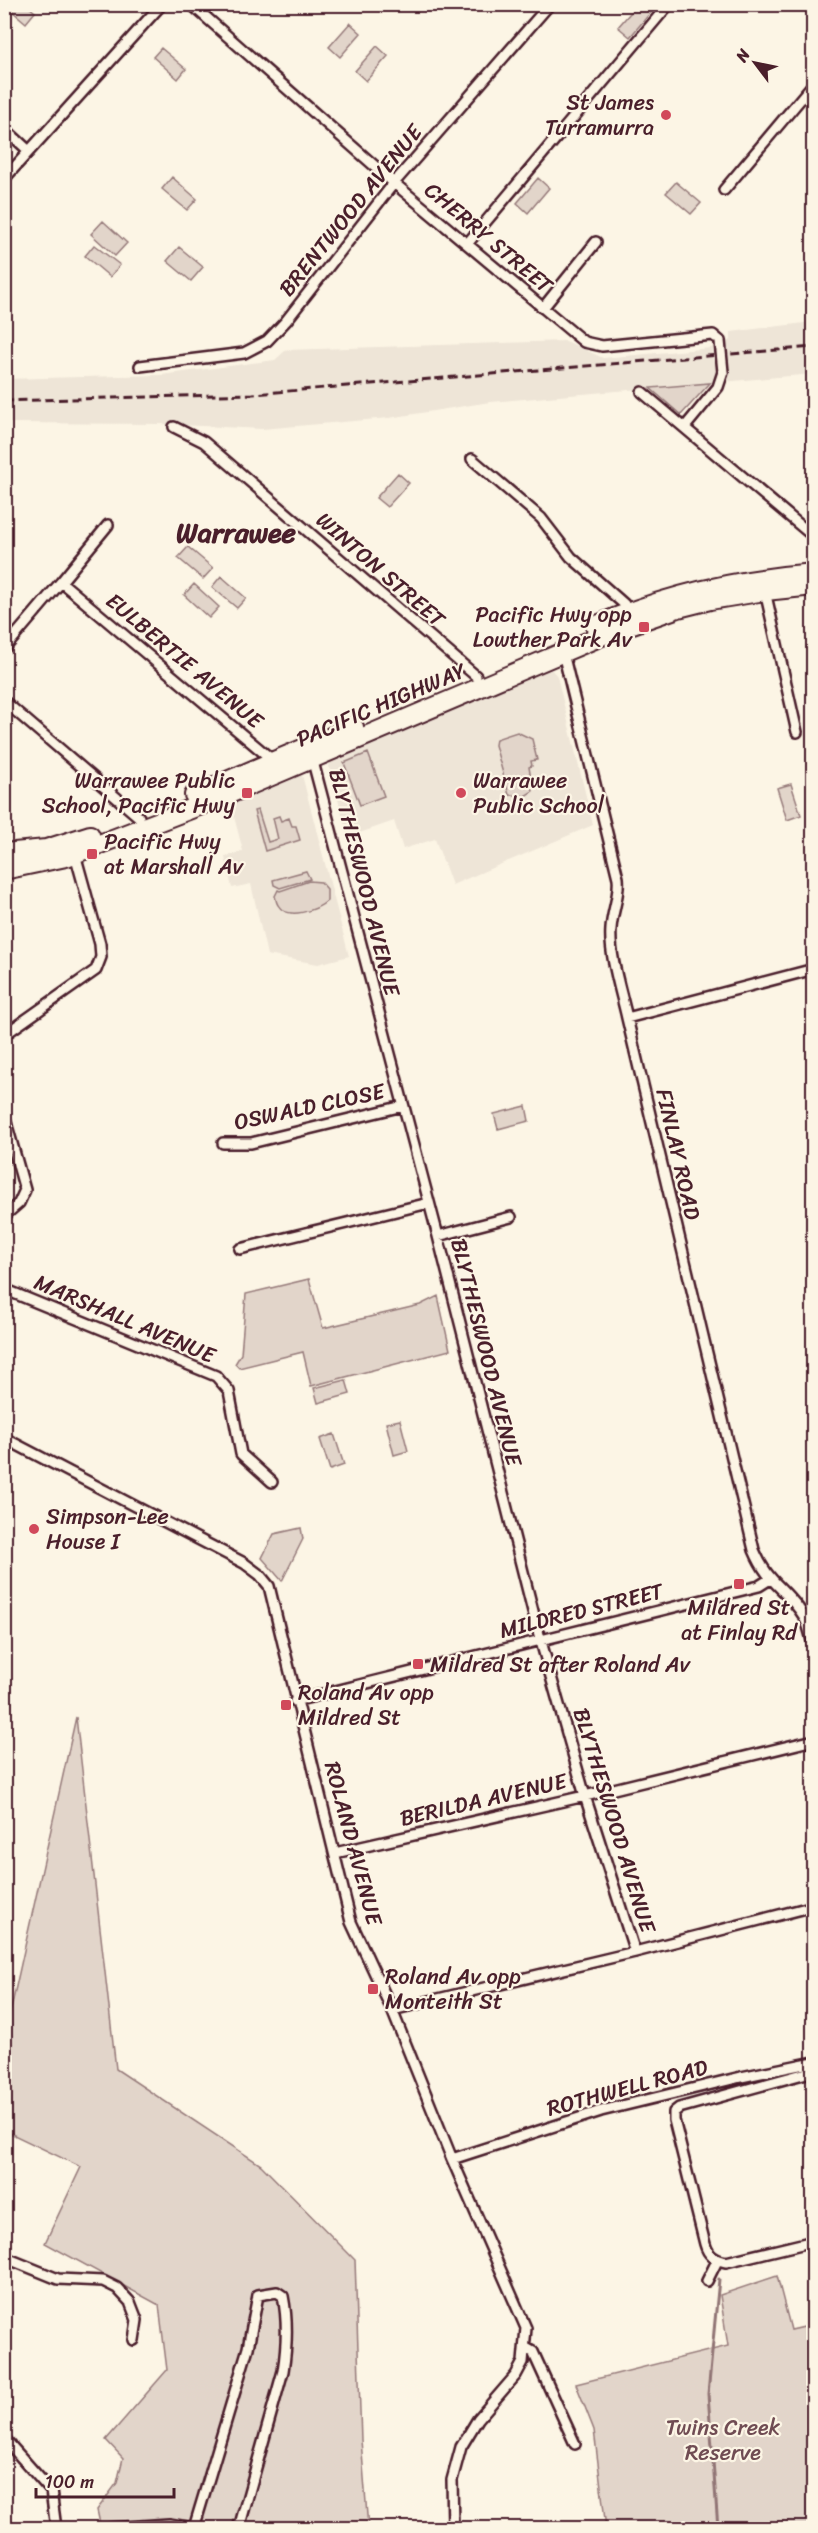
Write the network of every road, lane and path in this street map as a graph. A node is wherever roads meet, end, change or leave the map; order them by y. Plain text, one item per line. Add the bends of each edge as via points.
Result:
1 (162, 4) edge
2 (191, 4) edge
3 (550, 4) edge
4 (669, 4) edge
5 (813, 83) edge
6 (4, 128) edge
7 (29, 151) junction
8 (4, 179) edge
9 (394, 183) junction
10 (724, 189) dead end
11 (596, 242) dead end
12 (467, 244) junction
13 (543, 308) junction
14 (140, 366) dead end
15 (642, 392) dead end
16 (174, 427) dead end
17 (685, 427) junction
18 (472, 459) dead end
19 (108, 525) dead end
20 (813, 537) edge
21 (813, 573) edge
22 (61, 582) junction
23 (813, 586) edge
24 (765, 591) junction
25 (627, 612) junction
26 (4, 649) edge
27 (563, 652) junction
28 (476, 676) junction
29 (4, 701) edge
30 (797, 732) dead end
31 (312, 758) junction
32 (278, 766) junction
33 (139, 817) junction
34 (75, 854) junction
35 (5, 862) edge
36 (4, 875) edge
37 (813, 969) edge
38 (627, 1018) junction
39 (4, 1035) edge
40 (403, 1106) junction
41 (4, 1115) edge
42 (223, 1143) dead end
43 (429, 1203) junction
44 (4, 1216) edge
45 (511, 1217) dead end
46 (438, 1236) junction
47 (240, 1249) dead end
48 (4, 1288) edge
49 (4, 1438) edge
50 (272, 1482) dead end
51 (770, 1579) junction
52 (541, 1641) junction
53 (813, 1648) edge
54 (295, 1701) junction
55 (813, 1740) edge
56 (585, 1796) junction
57 (335, 1853) junction
58 (813, 1906) edge
59 (635, 1952) junction
60 (392, 2010) junction
61 (813, 2062) edge
62 (813, 2071) edge
63 (452, 2159) junction
64 (813, 2241) edge
65 (4, 2257) edge
66 (717, 2260) junction
67 (707, 2281) dead end
68 (134, 2340) dead end
69 (526, 2348) junction
70 (4, 2438) edge
71 (575, 2444) dead end
72 (56, 2529) edge
73 (110, 2529) edge
74 (194, 2529) edge
75 (237, 2529) edge
76 (453, 2529) edge

1 - 7 street
2 - 9 street, CHERRY STREET
3 - 9 street, BRENTWOOD AVENUE
4 - 12 street
5 - 10 street
6 - 7 street
7 - 8 street
9 - 12 street, CHERRY STREET
9 - 14 street, BRENTWOOD AVENUE via 267,341 244,353
11 - 13 street
12 - 13 street, CHERRY STREET
13 - 17 street, CHERRY STREET, bridge via 592,345 713,334 720,340 723,372 718,387
15 - 17 street
16 - 28 street, WINTON STREET via 204,442
17 - 20 street
18 - 25 street via 541,518 571,557 624,604
19 - 22 street
21 - 25 highway, PACIFIC HIGHWAY via 761,577 681,594
22 - 26 street
22 - 32 street, EULBERTIE AVENUE
23 - 24 highway, PACIFIC HIGHWAY
24 - 27 highway, PACIFIC HIGHWAY via 678,608
24 - 30 street
25 - 28 highway, PACIFIC HIGHWAY
27 - 31 highway, PACIFIC HIGHWAY
27 - 38 street, FINLAY ROAD via 618,878 610,941
28 - 32 highway, PACIFIC HIGHWAY
29 - 33 street
31 - 32 highway, PACIFIC HIGHWAY
31 - 40 street, BLYTHESWOOD AVENUE
32 - 33 highway, PACIFIC HIGHWAY
32 - 34 highway, PACIFIC HIGHWAY
33 - 35 highway, PACIFIC HIGHWAY
34 - 35 highway, PACIFIC HIGHWAY via 42,864
34 - 39 street via 100,944 96,970
35 - 36 main road
37 - 38 street
38 - 51 street, FINLAY ROAD via 754,1550
40 - 42 street, OSWALD CLOSE via 251,1143
40 - 43 street, BLYTHESWOOD AVENUE
41 - 44 street via 25,1190 19,1203
43 - 46 street, BLYTHESWOOD AVENUE
43 - 47 street
45 - 46 street
46 - 52 street, BLYTHESWOOD AVENUE
48 - 50 street, MARSHALL AVENUE via 216,1376 229,1391 241,1454
49 - 54 street, ROLAND AVENUE via 244,1563 260,1575 271,1593
51 - 52 street, MILDRED STREET via 759,1586
51 - 53 street, FINLAY ROAD via 808,1623
52 - 54 street, MILDRED STREET
52 - 56 street, BLYTHESWOOD AVENUE
54 - 57 street, ROLAND AVENUE
55 - 56 street, BERILDA AVENUE
56 - 57 street, BERILDA AVENUE
56 - 59 street, BLYTHESWOOD AVENUE
57 - 60 street, ROLAND AVENUE via 351,1922
58 - 59 street
59 - 60 street
60 - 63 street, ROLAND AVENUE
61 - 63 street, ROTHWELL ROAD via 601,2112
62 - 66 street via 674,2112 705,2244
63 - 69 street, ROLAND AVENUE via 526,2328
64 - 66 street via 726,2262
65 - 68 street via 58,2278 104,2281 117,2288 130,2302 137,2320
66 - 67 street
69 - 71 street, ROLAND AVENUE via 533,2352
69 - 76 street via 516,2375 478,2419 461,2448 452,2480
70 - 72 street via 51,2491
73 - 74 street via 168,2524
74 - 75 street via 248,2348 258,2295 277,2292 283,2296 286,2312 283,2371

